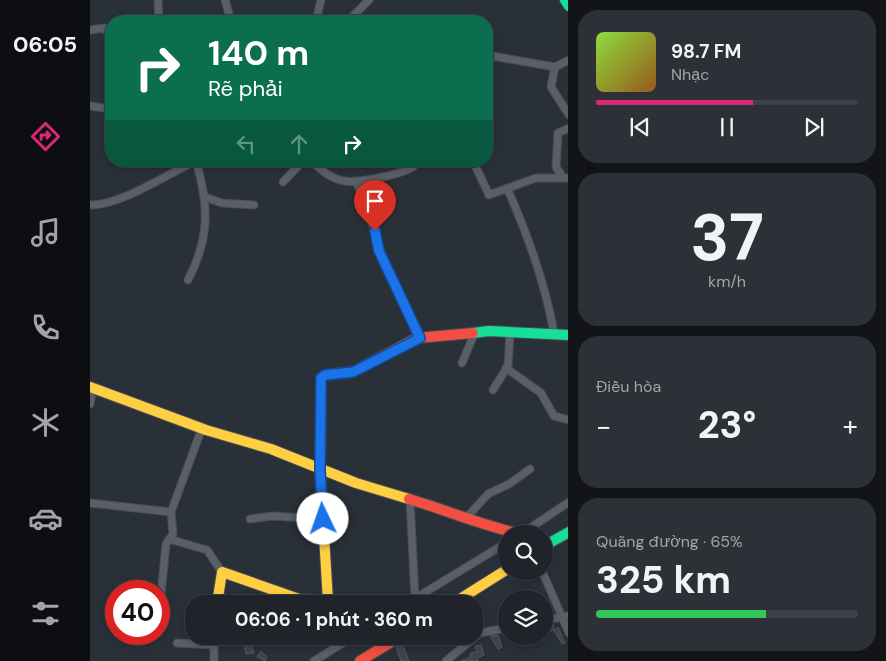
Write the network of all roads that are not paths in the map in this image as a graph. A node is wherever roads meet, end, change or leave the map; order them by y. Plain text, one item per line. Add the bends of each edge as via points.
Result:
1 (158, 0) edge
2 (225, 0) edge
3 (321, 0) edge
4 (369, 0) edge
5 (565, 0) edge
6 (568, 6) edge
7 (159, 15) edge
8 (229, 15) edge
9 (317, 15) edge
10 (354, 15) edge
11 (105, 29) edge
12 (90, 30) edge
13 (493, 56) edge
14 (568, 60) edge
15 (554, 67) junction
16 (90, 106) edge
17 (105, 108) edge
18 (568, 115) edge
19 (568, 128) edge
20 (184, 167) edge
21 (198, 167) edge
22 (297, 167) edge
23 (317, 167) edge
24 (412, 167) edge
25 (476, 167) edge
26 (566, 178) edge
27 (283, 182) dead end
28 (357, 183) junction
29 (507, 188) junction
30 (205, 197) junction
31 (90, 205) edge
32 (254, 205) dead end
33 (188, 280) dead end
34 (475, 332) junction
35 (510, 333) junction
36 (554, 333) junction
37 (568, 335) edge
38 (420, 338) junction
39 (462, 363) dead end
40 (506, 368) junction
41 (91, 388) edge
42 (493, 390) dead end
43 (90, 404) edge
44 (568, 420) edge
45 (202, 428) junction
46 (530, 469) dead end
47 (320, 470) junction
48 (410, 499) junction
49 (568, 502) edge
50 (90, 503) edge
51 (171, 512) junction
52 (467, 517) junction
53 (250, 519) dead end
54 (323, 519) junction
55 (534, 525) edge
56 (498, 529) edge
57 (568, 532) edge
58 (169, 539) junction
59 (553, 541) edge
60 (498, 548) edge
61 (222, 572) junction
62 (498, 575) edge
63 (162, 580) edge
64 (547, 580) edge
65 (218, 595) edge
66 (290, 595) edge
67 (328, 595) edge
68 (415, 595) edge
69 (420, 595) edge
70 (466, 595) edge
71 (565, 616) edge
72 (498, 630) edge
73 (568, 633) edge
74 (177, 643) dead end
75 (185, 643) edge
76 (214, 645) edge
77 (340, 645) edge
78 (386, 645) edge
79 (214, 661) edge
80 (314, 661) edge
81 (360, 661) edge
82 (446, 661) edge

1 - 7 street
2 - 8 street
3 - 9 street
4 - 10 street
5 - 6 street
11 - 12 street
13 - 15 street
14 - 15 street
15 - 18 street via 551,87
16 - 17 street
19 - 26 street via 558,133 556,167
20 - 31 street via 118,200
21 - 30 street
22 - 27 street
23 - 28 street via 342,181
24 - 28 street via 405,172
25 - 29 street via 489,194
26 - 29 street via 536,178
28 - 38 street via 379,251
29 - 36 street via 547,294
30 - 32 street via 222,203
30 - 33 street via 199,258
34 - 35 street
34 - 38 street
34 - 39 street
35 - 36 street
35 - 40 street
36 - 37 street
38 - 47 street via 353,372 321,378
40 - 42 street
40 - 44 street via 541,393 554,416
41 - 43 street
41 - 45 street
45 - 47 street via 271,449
45 - 51 street
46 - 52 street via 488,494
47 - 48 street
47 - 54 street
48 - 52 street
48 - 68 street
49 - 55 street
50 - 51 street
51 - 58 street via 173,534
52 - 56 street
53 - 54 street via 272,516
54 - 67 street
57 - 59 street
58 - 61 street via 207,550
58 - 63 street
60 - 69 street
61 - 65 street
61 - 66 street
62 - 70 street
64 - 71 street
71 - 73 street
72 - 82 street via 480,633
74 - 75 street
76 - 79 street
77 - 80 street
78 - 81 street

